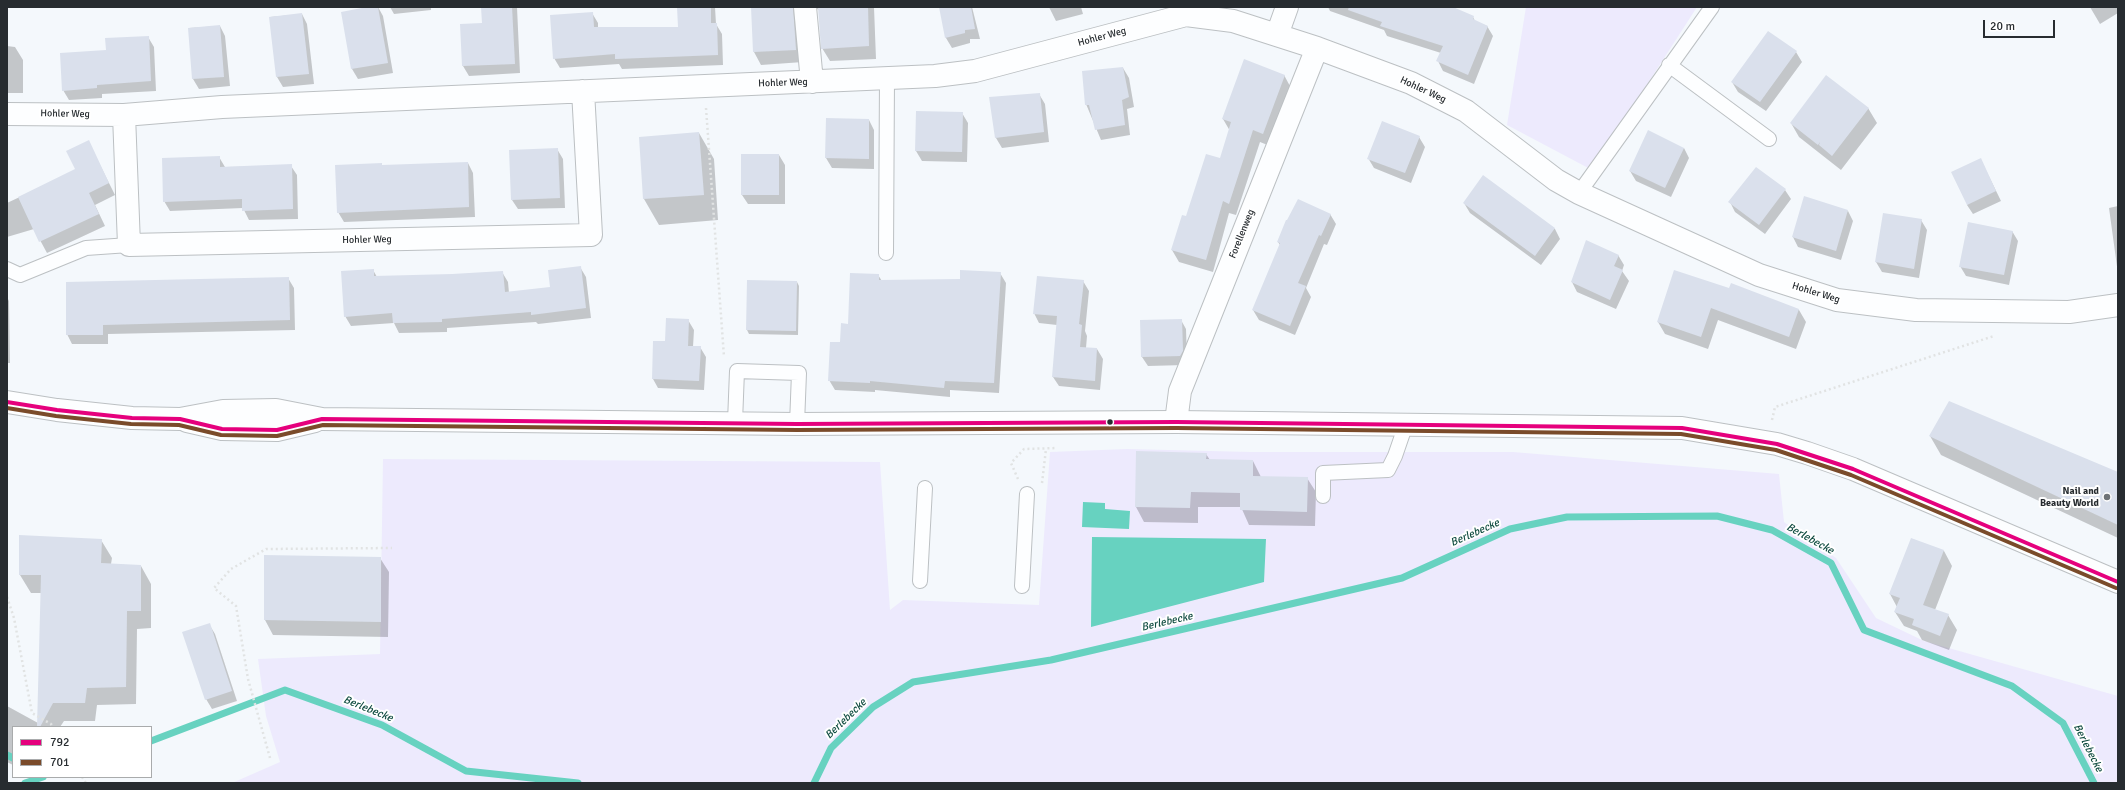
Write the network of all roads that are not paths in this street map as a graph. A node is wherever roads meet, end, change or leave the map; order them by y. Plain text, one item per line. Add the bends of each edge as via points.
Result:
1 (805, 7) edge
2 (1287, 7) edge
3 (1712, 7) edge
4 (1278, 35) junction
5 (1317, 48) junction
6 (1669, 65) junction
7 (887, 78) junction
8 (812, 82) junction
9 (583, 91) junction
10 (7, 114) edge
11 (124, 115) junction
12 (1768, 139) dead end
13 (1579, 193) junction
14 (129, 245) junction
15 (886, 254) dead end
16 (7, 269) edge
17 (2118, 304) edge
18 (7, 402) edge
19 (735, 422) junction
20 (1176, 422) junction
21 (797, 424) junction
22 (1406, 424) junction
23 (925, 488) dead end
24 (1027, 494) dead end
25 (1323, 496) dead end
26 (920, 581) dead end
27 (2118, 582) edge
28 (1022, 586) dead end

1 - 8 street
2 - 4 street
3 - 6 lane
4 - 5 street, Hohler Weg
4 - 7 street, Hohler Weg via 1233,21 1186,15 975,71
5 - 13 street, Hohler Weg via 1411,83 1466,110 1556,180
5 - 20 street, Forellenweg via 1180,391
6 - 12 lane
6 - 13 lane
7 - 8 street, Hohler Weg
7 - 15 lane
8 - 9 street, Hohler Weg
9 - 11 street, Hohler Weg via 222,107
9 - 14 street, Hohler Weg via 591,235
10 - 11 street, Hohler Weg
11 - 14 street
13 - 17 street, Hohler Weg via 1759,275 1837,300 1916,310 2069,312
14 - 16 lane via 86,248 20,275
18 - 19 street via 132,418 180,419 223,411 276,410 322,419
19 - 21 street
19 - 21 lane via 737,371 799,373
20 - 21 street
20 - 22 street
22 - 25 lane via 1388,470 1323,473
22 - 27 street via 1682,428 1777,444 1853,470
23 - 26 lane
24 - 28 lane

